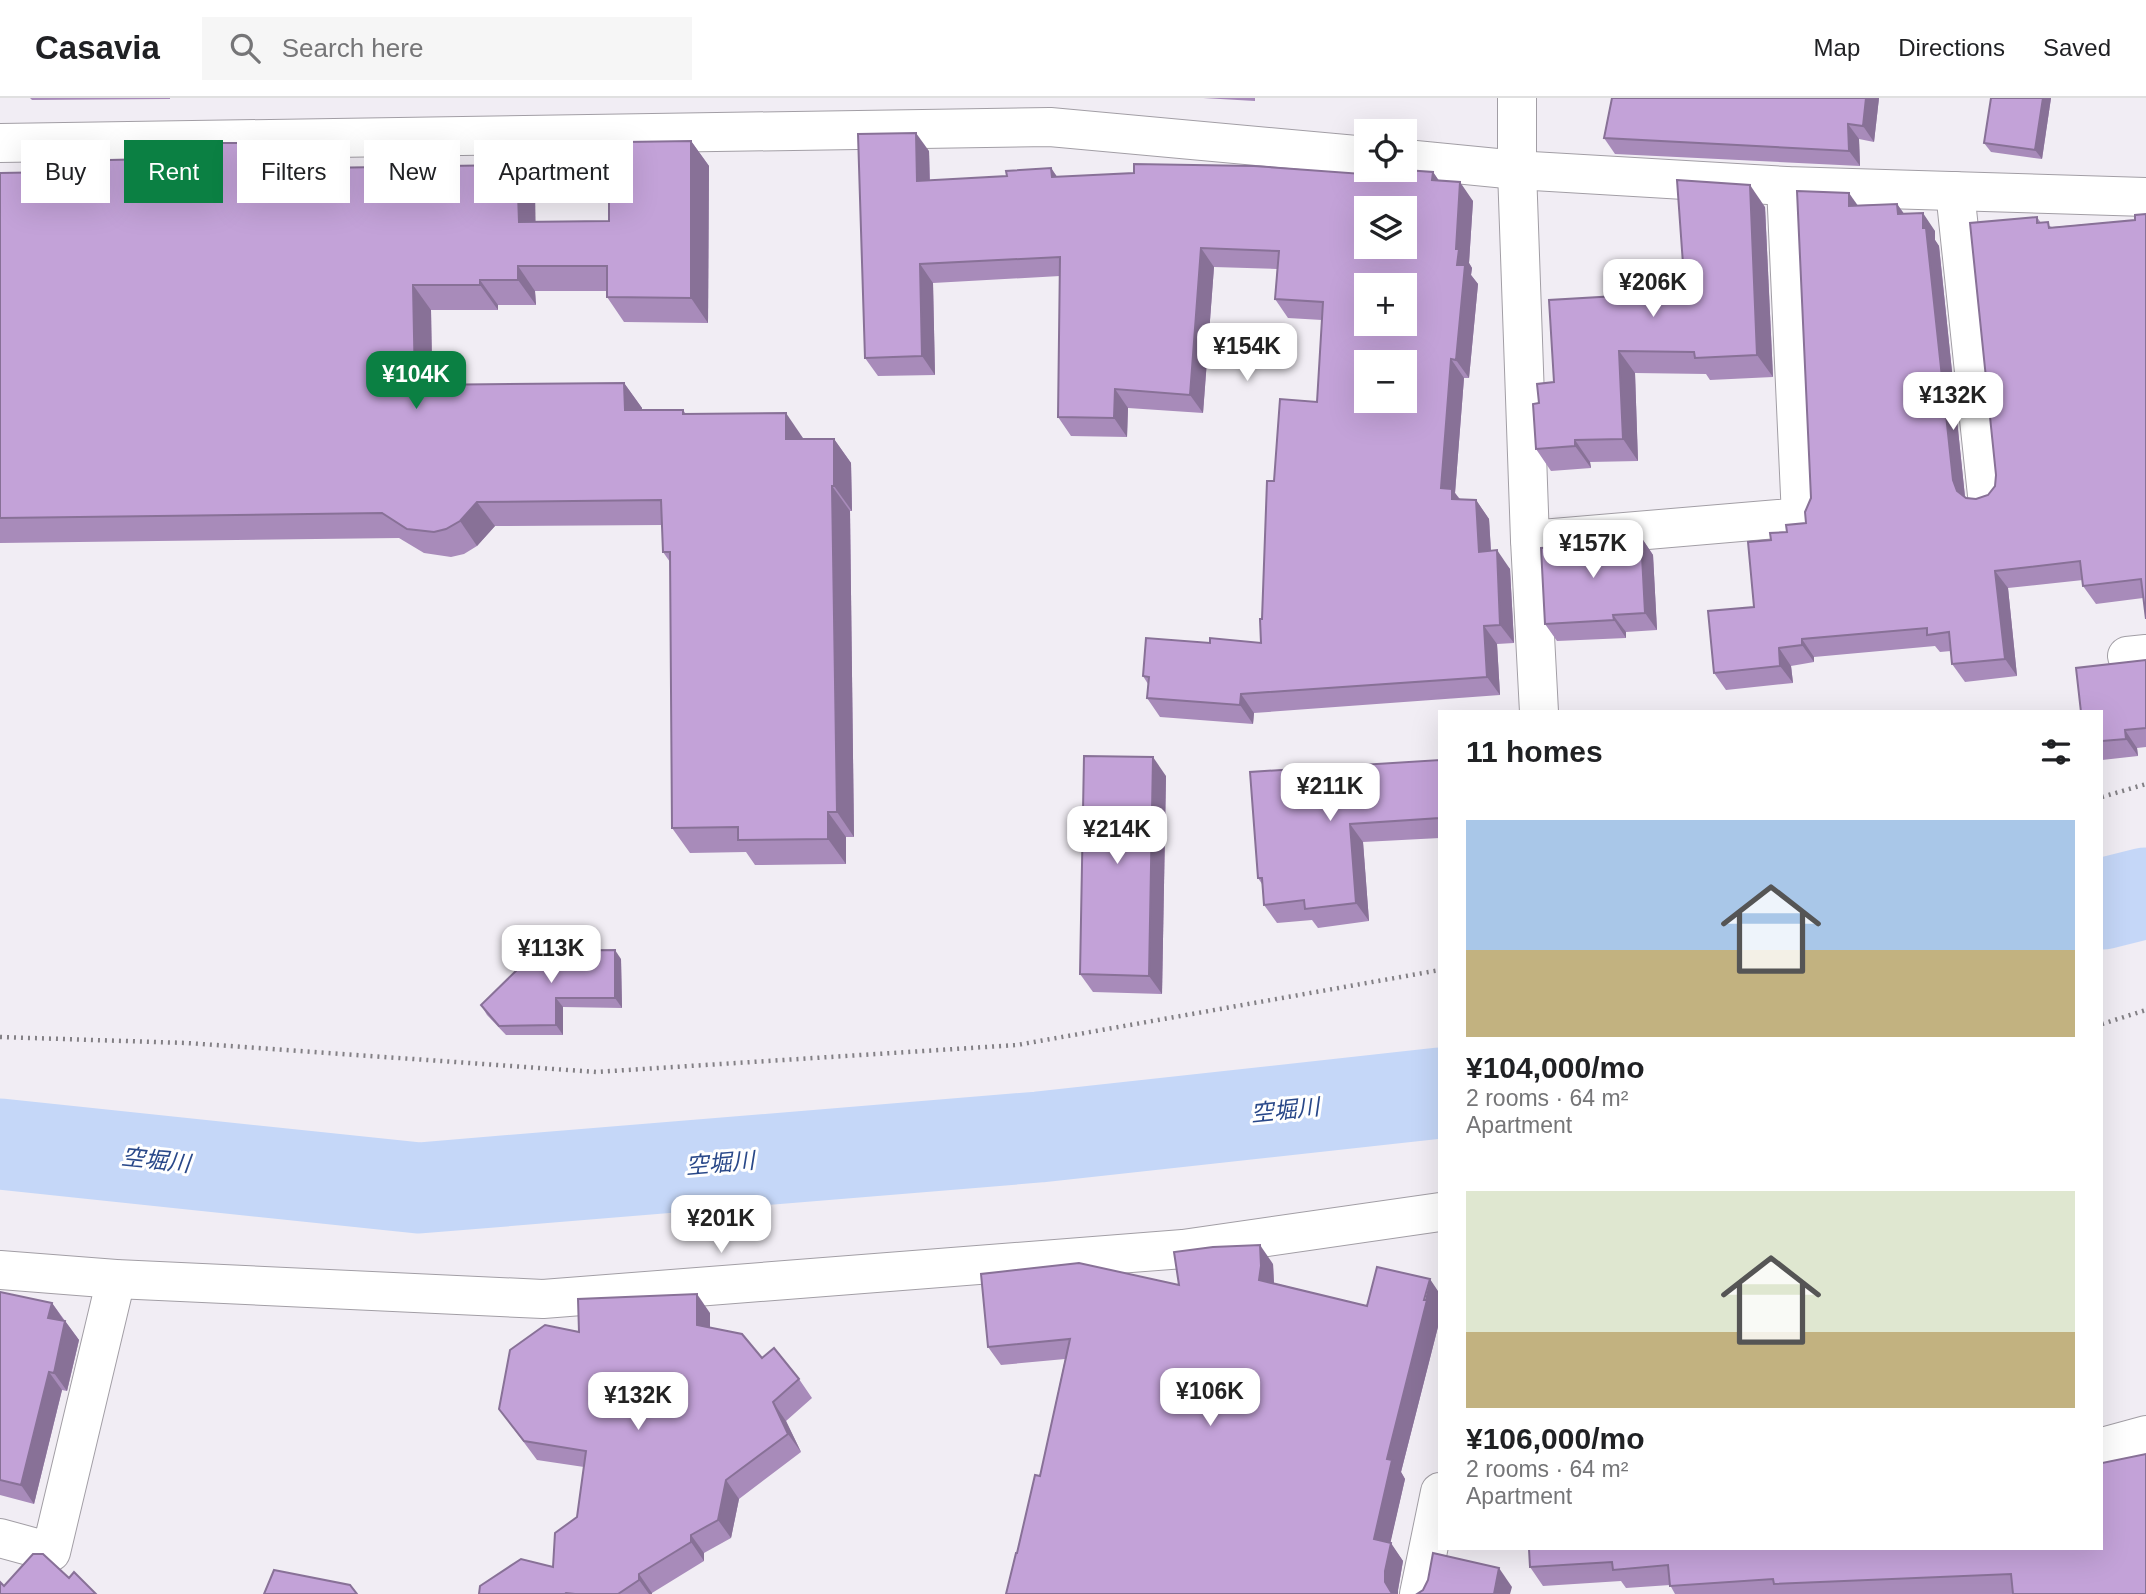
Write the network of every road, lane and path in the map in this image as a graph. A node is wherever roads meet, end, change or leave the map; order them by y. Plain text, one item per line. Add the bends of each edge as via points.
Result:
1 (1517, 98) edge
2 (1051, 112) edge
3 (0, 143) edge
4 (1354, 154) edge
5 (1417, 160) edge
6 (1517, 170) junction
7 (1786, 186) junction
8 (1955, 191) junction
9 (2146, 197) edge
10 (1987, 495) edge
11 (1530, 540) junction
12 (1539, 710) edge
13 (2146, 784) edge
14 (2103, 797) edge
15 (1438, 970) edge
16 (2146, 1010) edge
17 (2103, 1024) edge
18 (0, 1037) edge
19 (1438, 1212) edge
20 (0, 1270) edge
21 (116, 1279) junction
22 (2146, 1435) edge
23 (2103, 1447) edge
24 (1438, 1503) edge
25 (0, 1538) edge
26 (1419, 1594) edge

1 - 6 street
2 - 3 street
2 - 4 street
5 - 6 street
6 - 7 street
6 - 11 street
7 - 8 street
7 - 11 street via 1801,517
8 - 9 street
8 - 10 street
11 - 12 street
13 - 14 path
15 - 18 path via 1017,1045 596,1072 187,1043
16 - 17 path
19 - 21 street via 1183,1249 543,1299
20 - 21 street
21 - 25 street via 51,1552
22 - 23 street
24 - 26 street

